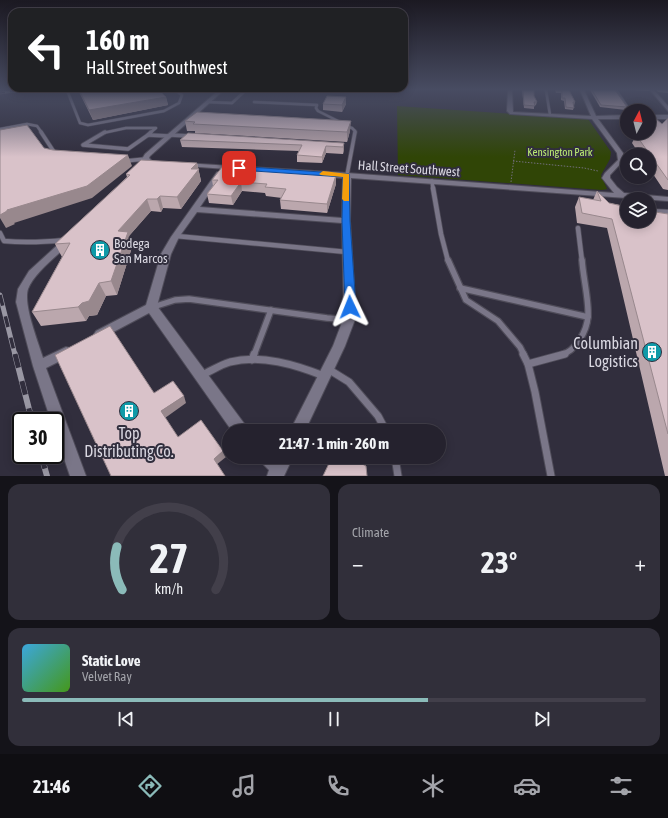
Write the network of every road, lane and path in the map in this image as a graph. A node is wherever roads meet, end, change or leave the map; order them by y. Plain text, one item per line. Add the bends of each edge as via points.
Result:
1 (76, 112) edge
2 (163, 112) edge
3 (198, 112) edge
4 (320, 112) edge
5 (511, 112) edge
6 (549, 112) edge
7 (592, 112) edge
8 (550, 116) junction
9 (656, 117) edge
10 (668, 117) edge
11 (594, 118) junction
12 (620, 118) edge
13 (335, 126) edge
14 (348, 127) junction
15 (0, 129) edge
16 (148, 135) junction
17 (170, 135) junction
18 (191, 136) edge
19 (345, 146) edge
20 (352, 146) junction
21 (515, 150) dead end
22 (58, 157) edge
23 (119, 160) edge
24 (150, 160) junction
25 (512, 162) junction
26 (179, 163) edge
27 (223, 167) junction
28 (138, 171) edge
29 (598, 172) dead end
30 (347, 175) junction
31 (432, 181) junction
32 (512, 182) dead end
33 (620, 194) edge
34 (620, 195) edge
35 (656, 198) edge
36 (668, 199) edge
37 (194, 209) junction
38 (656, 211) edge
39 (668, 212) edge
40 (346, 221) junction
41 (578, 228) dead end
42 (0, 233) edge
43 (176, 236) junction
44 (71, 237) joint
45 (348, 252) junction
46 (460, 288) junction
47 (151, 307) junction
48 (271, 310) junction
49 (350, 317) junction
50 (588, 317) junction
51 (88, 340) edge
52 (74, 348) edge
53 (252, 360) junction
54 (528, 364) junction
55 (39, 366) junction
56 (326, 372) junction
57 (201, 376) junction
58 (236, 424) edge
59 (300, 424) edge
60 (382, 424) edge
61 (396, 464) edge
62 (78, 476) edge
63 (398, 476) edge
64 (551, 476) edge

1 - 2 lane via 80,123 88,125
3 - 17 street
4 - 14 lane
5 - 8 street
6 - 8 lane
7 - 11 street
8 - 11 street
9 - 10 street
11 - 12 street
11 - 33 street via 620,153 621,160 606,178
13 - 14 lane
14 - 20 lane via 355,131
15 - 22 lane via 27,124 37,126
16 - 16 lane via 156,128 125,127 102,132 83,145 128,149
16 - 17 lane
17 - 18 lane
17 - 24 street via 147,155
19 - 20 lane
20 - 30 lane
21 - 25 path
23 - 24 lane
24 - 28 street
25 - 29 path via 584,168
25 - 32 path
26 - 27 street, Hall Street Southwest
27 - 30 street, Hall Street Southwest
27 - 37 street
30 - 31 street, Hall Street Southwest
30 - 40 street
31 - 34 street, Hall Street Southwest
31 - 46 lane via 450,267
35 - 36 street, Hall Street Southwest
37 - 40 street
37 - 43 street
38 - 39 lane
40 - 45 street
41 - 50 lane
42 - 44 lane via 4,241 26,243
43 - 45 lane
43 - 47 street via 166,254
44 - 55 street via 33,274 23,289 21,302
45 - 49 street
46 - 50 lane
46 - 54 lane via 466,300 498,321 510,334
47 - 48 lane via 189,299
47 - 51 street
47 - 57 street
48 - 49 lane via 338,319
48 - 53 lane
49 - 56 street
50 - 54 lane via 580,340 569,352
52 - 55 street
53 - 56 lane via 265,360 313,372
53 - 57 lane via 236,361
54 - 64 lane
55 - 62 street
56 - 59 street
56 - 60 lane via 349,382
57 - 58 street
61 - 63 lane

